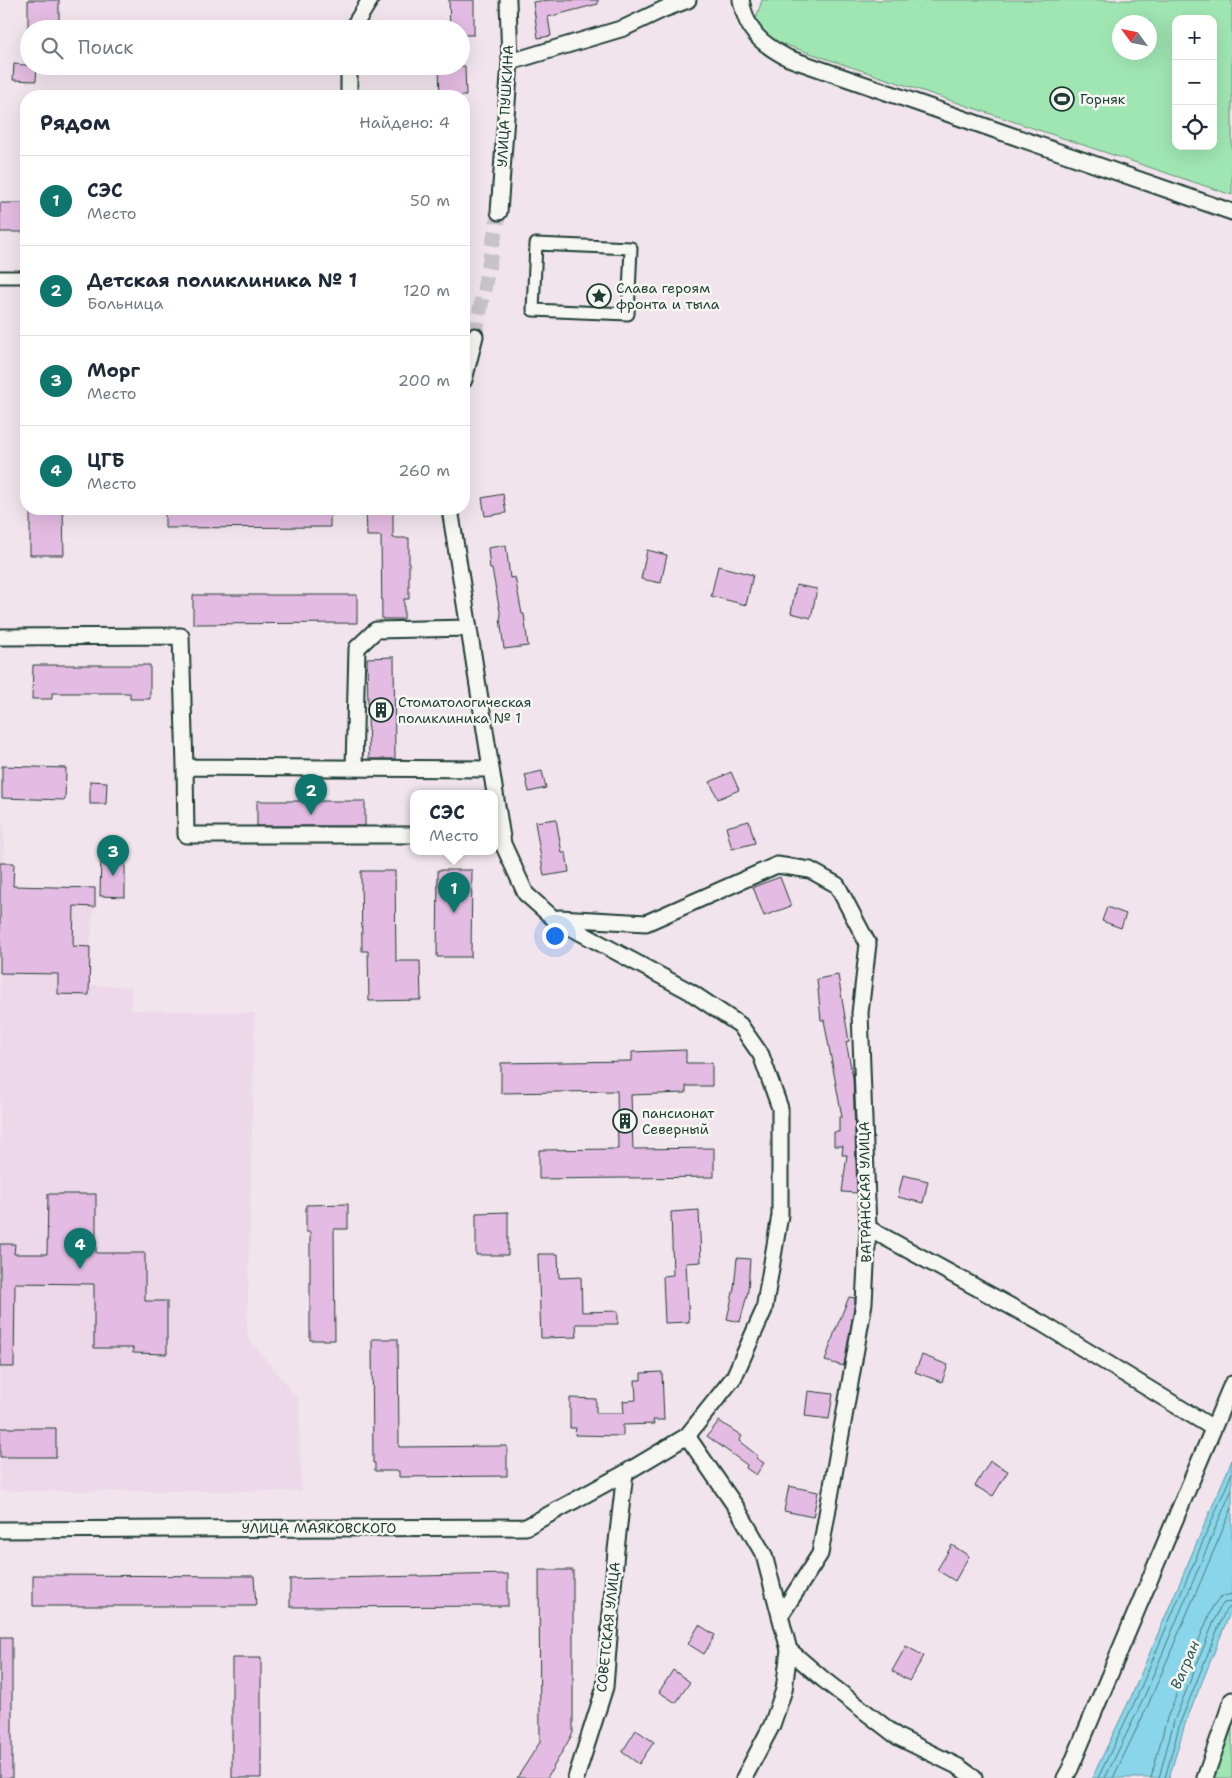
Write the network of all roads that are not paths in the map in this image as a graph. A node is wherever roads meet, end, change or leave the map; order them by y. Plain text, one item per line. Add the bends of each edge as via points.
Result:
1 (370, 0) edge
2 (508, 0) edge
3 (688, 0) edge
4 (741, 0) edge
5 (358, 20) edge
6 (510, 62) junction
7 (349, 75) edge
8 (349, 90) edge
9 (499, 212) tunnel mouth
10 (1232, 212) edge
11 (536, 244) joint
12 (0, 277) edge
13 (20, 277) edge
14 (474, 336) tunnel mouth
15 (470, 354) edge
16 (451, 515) edge
17 (468, 628) junction
18 (0, 637) edge
19 (185, 767) junction
20 (354, 768) junction
21 (491, 769) junction
22 (493, 790) edge
23 (410, 835) edge
24 (498, 835) edge
25 (553, 918) junction
26 (868, 1228) junction
27 (1232, 1384) edge
28 (1213, 1428) junction
29 (687, 1436) junction
30 (625, 1473) junction
31 (0, 1530) edge
32 (780, 1616) junction
33 (789, 1650) junction
34 (1232, 1700) edge
35 (576, 1778) edge
36 (744, 1778) edge
37 (974, 1778) edge
38 (1065, 1778) edge
39 (1205, 1778) edge

1 - 5 street
2 - 6 street, УЛИЦА ПУШКИНА
3 - 6 street via 624,28
4 - 10 street via 744,18 754,33 770,48 788,58
6 - 9 street, УЛИЦА ПУШКИНА
7 - 8 street
11 - 11 street via 631,248 628,314 533,310
12 - 13 street
14 - 15 street
16 - 17 street
17 - 20 street via 376,630 357,648
17 - 21 street
18 - 19 street via 181,636
19 - 20 street
19 - 23 street via 186,835
20 - 21 street
21 - 22 street
24 - 25 street via 526,894
25 - 26 street, ВАГРАНСКАЯ УЛИЦА via 646,923 777,865 810,870 837,886 868,944 860,1013
25 - 29 street via 689,991 740,1026 761,1055 780,1108 780,1214 764,1310 734,1377
26 - 28 street via 1043,1324
26 - 32 street, ВАГРАНСКАЯ УЛИЦА via 864,1303 820,1554
27 - 28 street
28 - 38 street
29 - 30 street, УЛИЦА МАЯКОВСКОГО
29 - 32 street via 738,1510 764,1555
30 - 31 street, УЛИЦА МАЯКОВСКОГО via 526,1527
30 - 35 street, СОВЕТСКАЯ УЛИЦА via 605,1688
32 - 33 street
33 - 36 street via 784,1690 772,1725
33 - 37 street via 898,1737 959,1767
34 - 39 street

